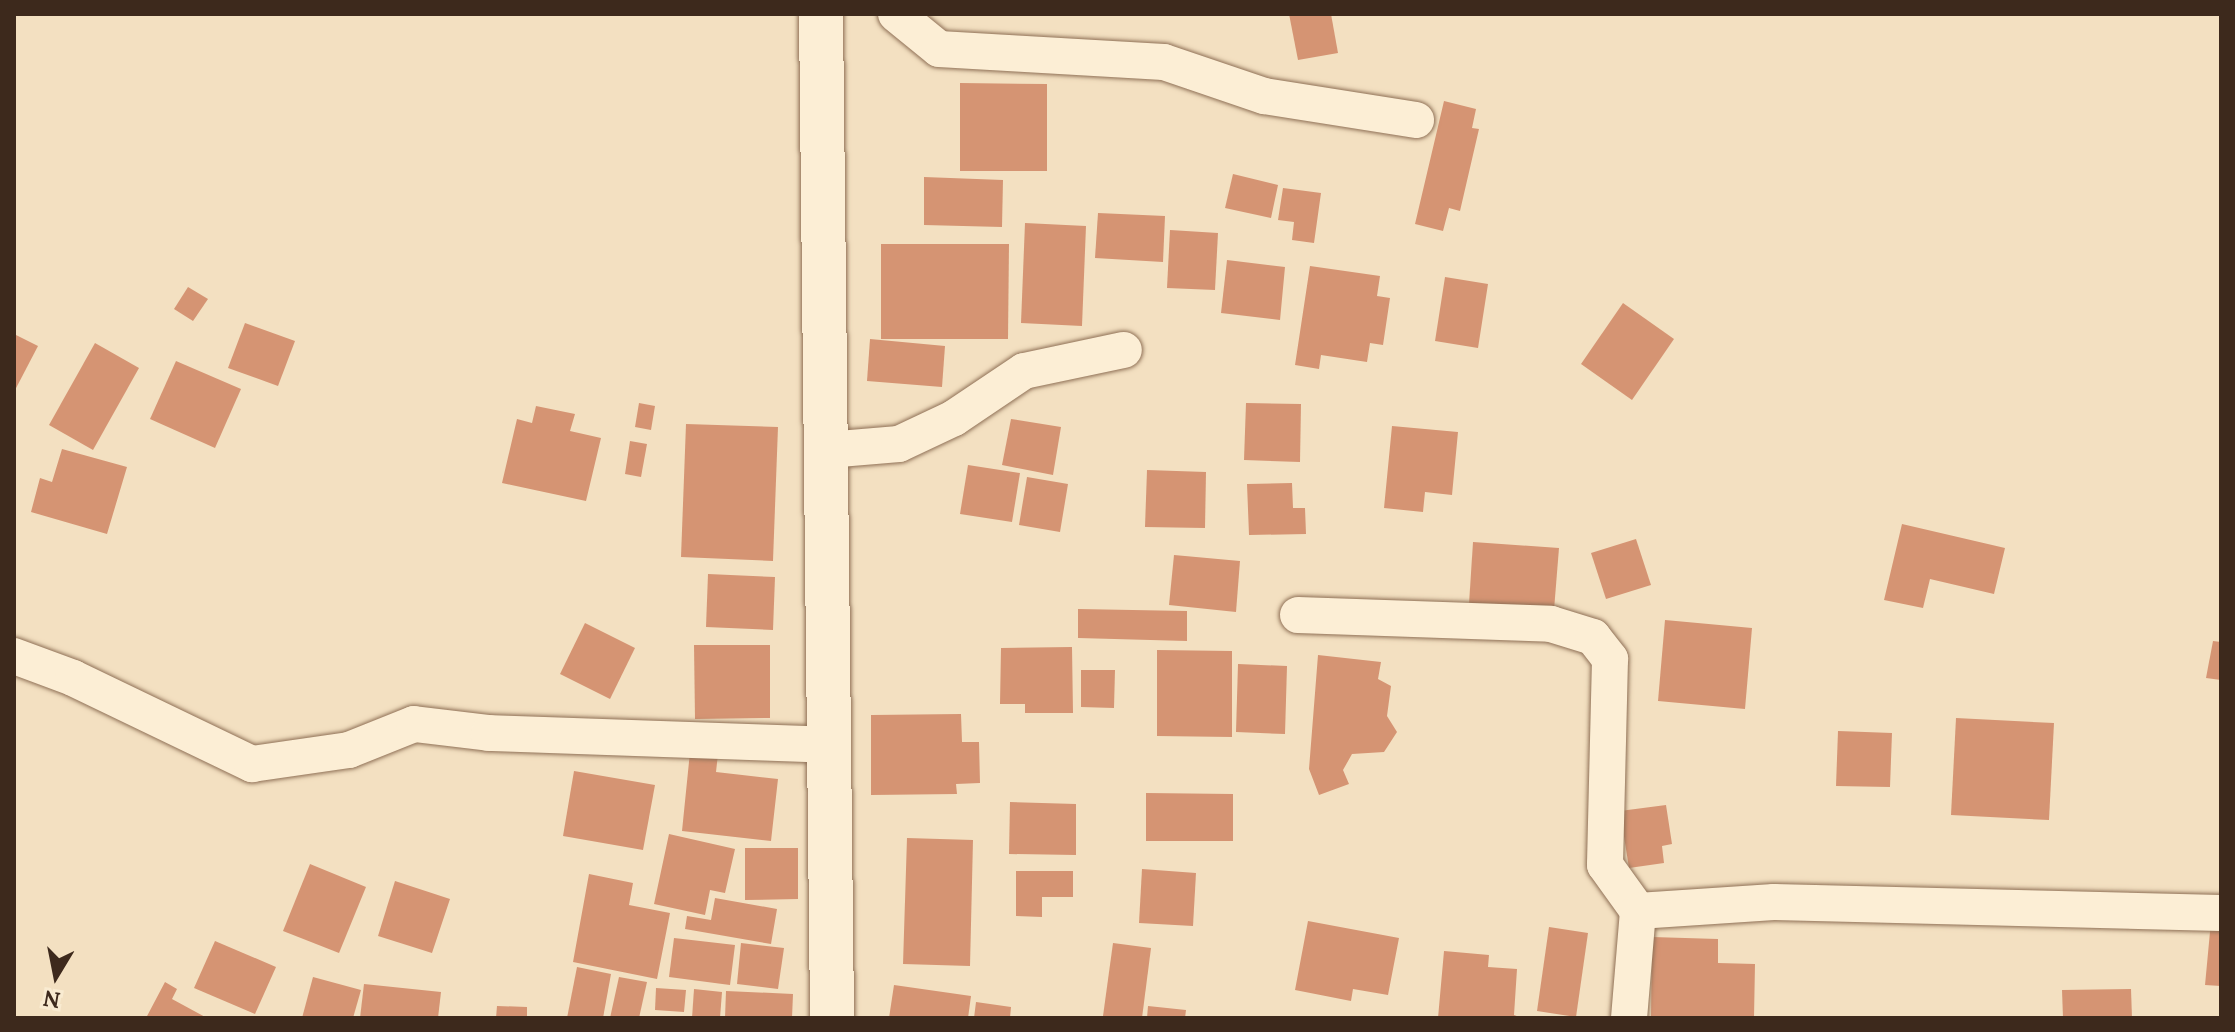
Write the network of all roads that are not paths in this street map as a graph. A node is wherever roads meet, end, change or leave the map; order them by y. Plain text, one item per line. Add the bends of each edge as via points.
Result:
1 (821, 14) edge
2 (896, 14) edge
3 (1416, 120) dead end
4 (1124, 350) dead end
5 (827, 450) junction
6 (1298, 615) dead end
7 (14, 656) edge
8 (832, 745) junction
9 (1638, 911) junction
10 (2221, 913) edge
11 (832, 1018) edge
12 (1629, 1018) edge

1 - 5 main road
2 - 3 street via 939,49 1164,62 1264,96
4 - 5 street via 1024,371 954,418 899,444
5 - 8 main road
6 - 9 street via 1551,624 1593,637 1610,659 1605,865
7 - 8 street via 73,678 252,764 349,750 414,724 489,733
8 - 11 main road
9 - 10 street via 1774,902
9 - 12 street

